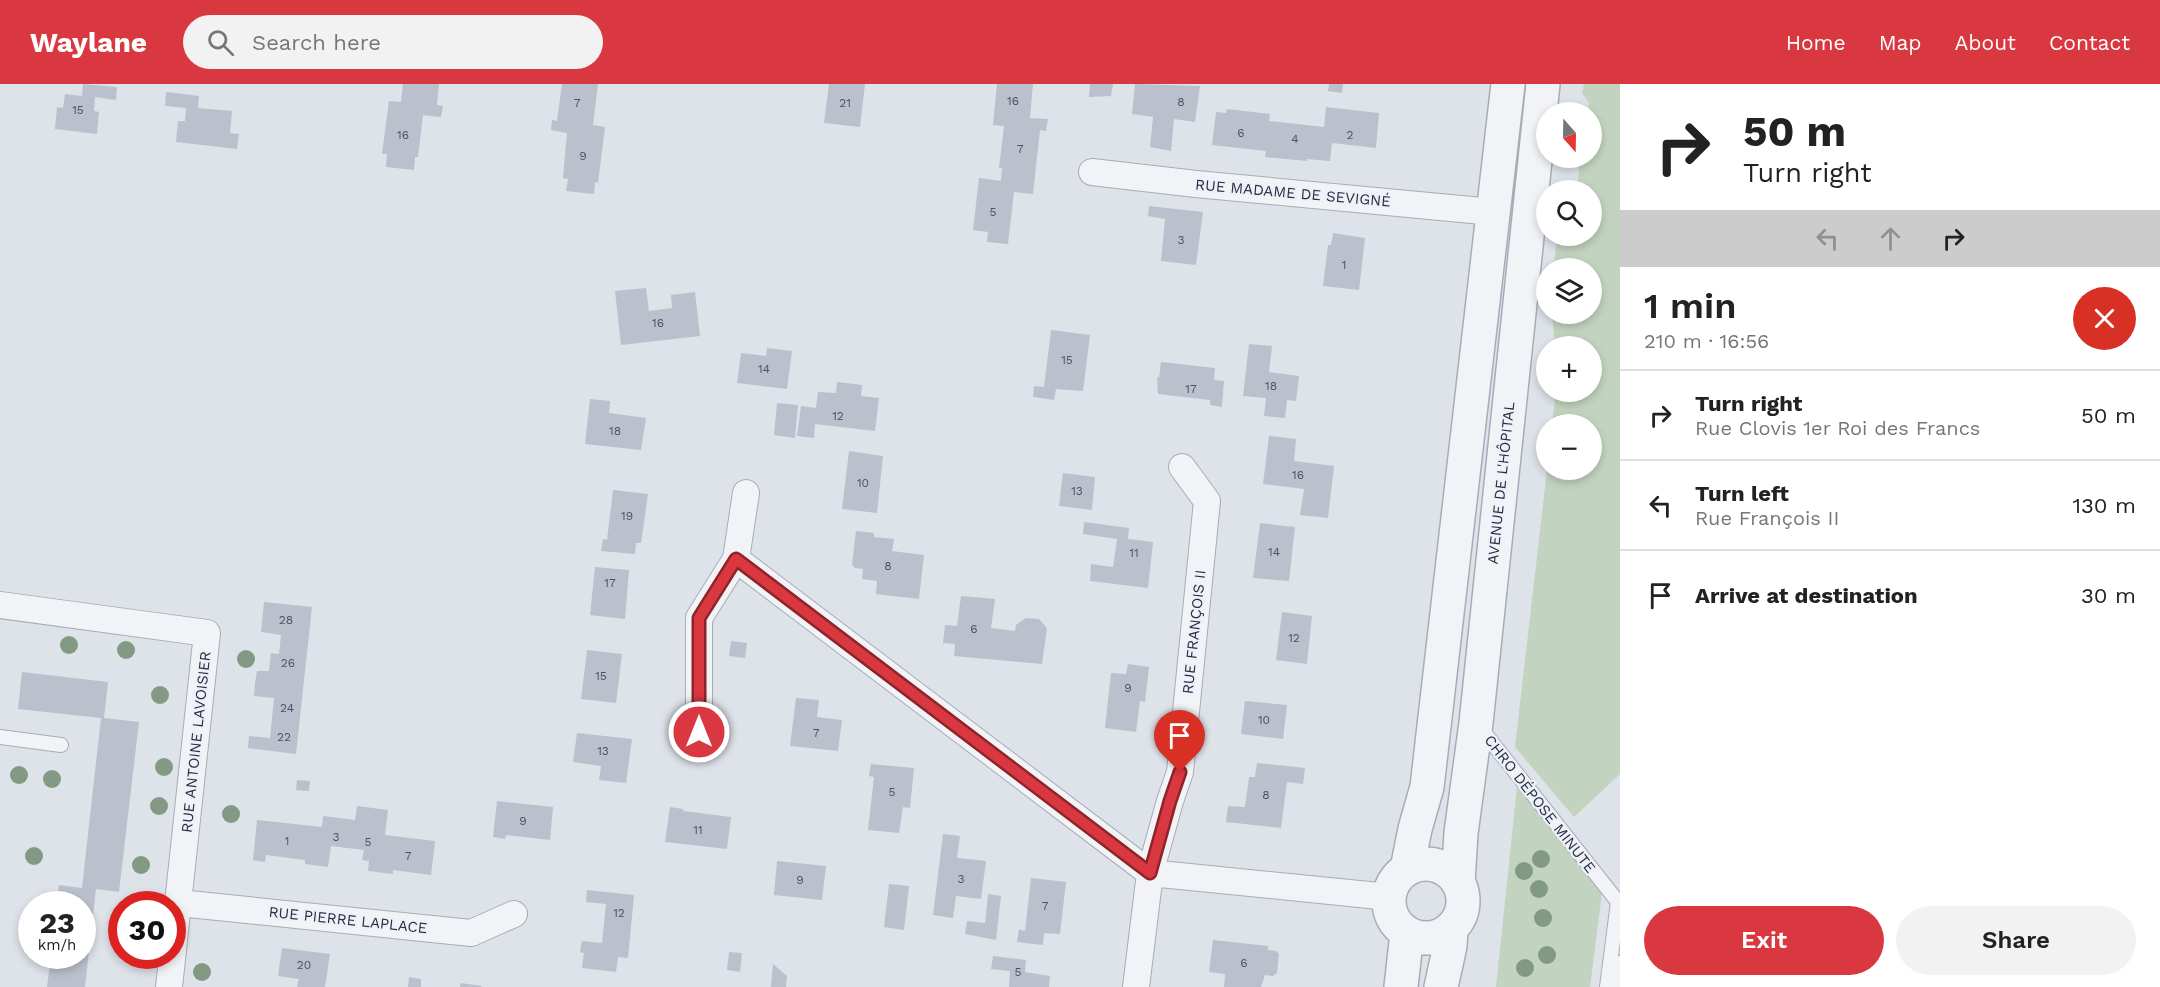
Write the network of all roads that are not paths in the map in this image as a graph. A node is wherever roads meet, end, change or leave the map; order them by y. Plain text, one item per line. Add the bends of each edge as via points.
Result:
1 (1508, 84) edge
2 (1543, 84) edge
3 (1092, 172) dead end
4 (1493, 212) junction
5 (1182, 467) dead end
6 (746, 493) dead end
7 (736, 559) junction
8 (0, 604) edge
9 (1476, 723) junction
10 (699, 732) dead end
11 (0, 737) edge
12 (62, 745) dead end
13 (1407, 869) junction
14 (1150, 873) junction
15 (1458, 883) junction
16 (180, 891) edge
17 (1389, 897) junction
18 (1619, 903) edge
19 (186, 904) edge
20 (514, 914) dead end
21 (1451, 928) junction
22 (1407, 933) junction
23 (1620, 963) edge
24 (171, 969) edge
25 (169, 987) edge
26 (1136, 987) edge
27 (1401, 987) edge
28 (1441, 987) edge
29 (1607, 987) edge
30 (1617, 987) edge

1 - 4 street
2 - 9 street, AVENUE DE L'HÔPITAL
3 - 4 street, RUE MADAME DE SEVIGNÉ
4 - 13 street via 1427,787
5 - 14 street, RUE FRANÇOIS II via 1207,501 1180,772
6 - 7 street
7 - 10 street via 699,618
7 - 14 street
8 - 16 street, RUE ANTOINE LAVOISIER via 207,633
9 - 15 street, AVENUE DE L'HÔPITAL
9 - 18 lane, CHRO DÉPOSE MINUTE
11 - 12 lane
13 - 15 street via 1441,867
13 - 17 street via 1398,876
14 - 17 street
14 - 26 street, RUE FRANÇOIS II
15 - 21 street via 1463,902 1458,920
17 - 22 street via 1392,918
18 - 29 lane, CHRO DÉPOSE MINUTE
19 - 20 street, RUE PIERRE LAPLACE via 471,933
21 - 22 street via 1430,938
21 - 28 street
22 - 27 street
23 - 30 lane
24 - 25 street, RUE ANTOINE LAVOISIER

